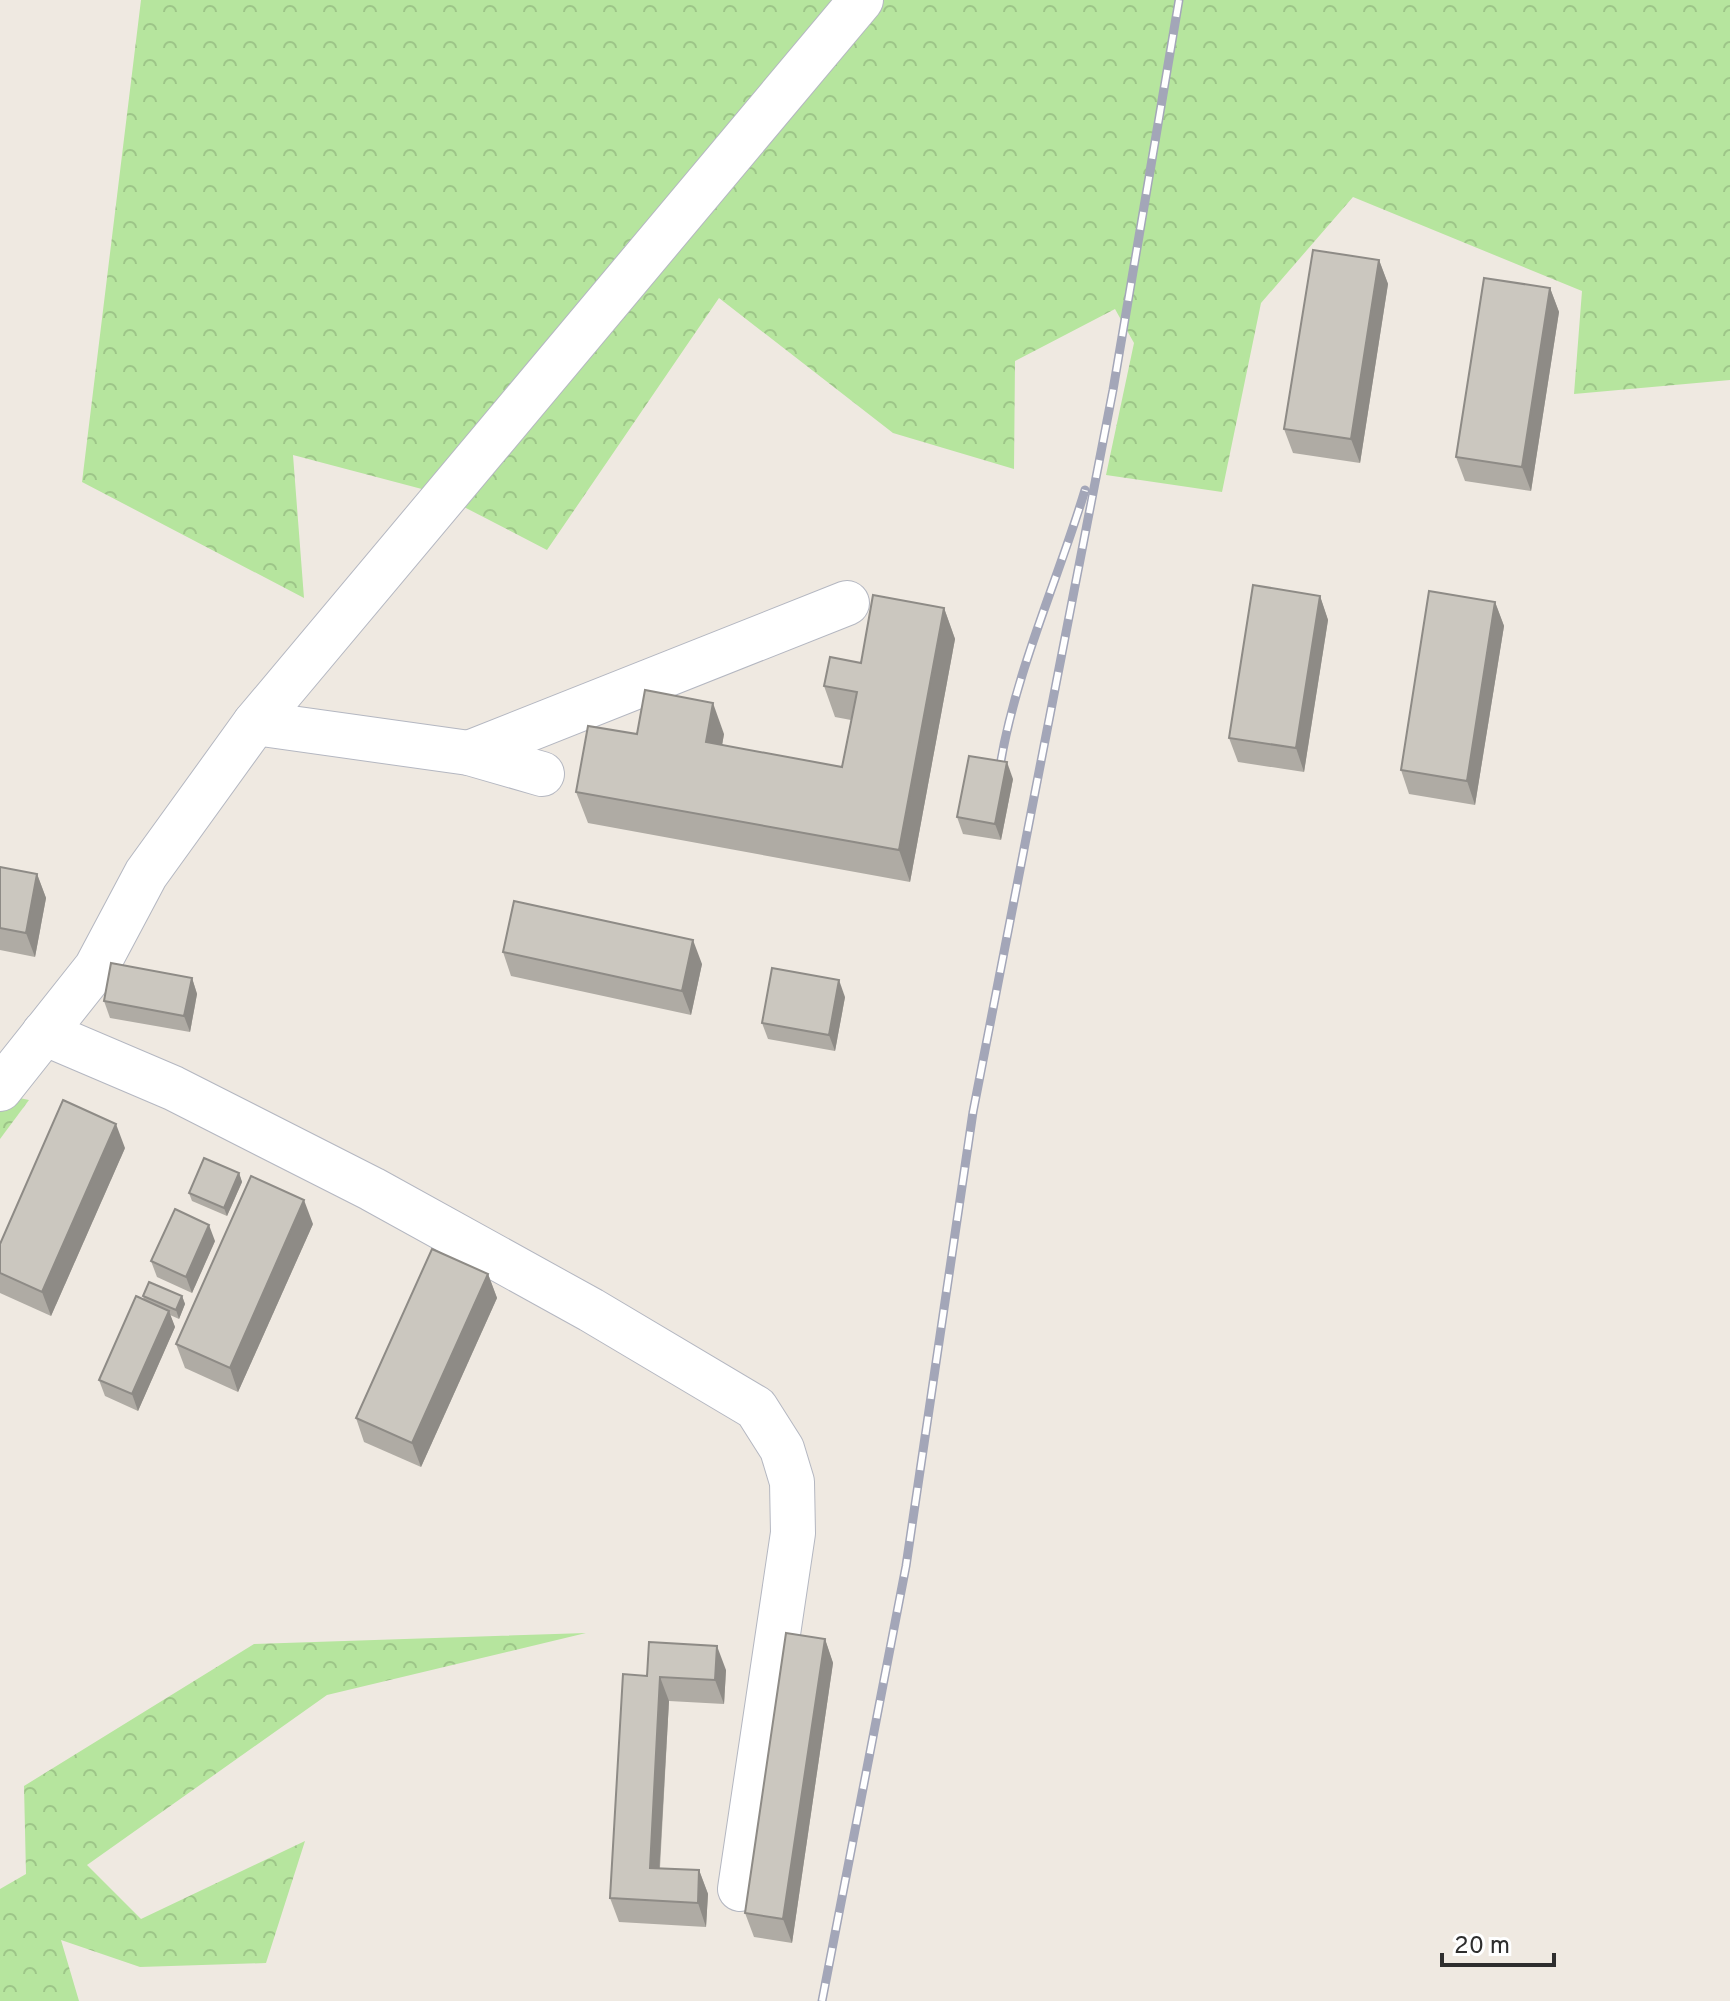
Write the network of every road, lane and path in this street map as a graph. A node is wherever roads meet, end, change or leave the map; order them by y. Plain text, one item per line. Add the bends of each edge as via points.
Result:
1 (861, 0) edge
2 (847, 603) dead end
3 (255, 723) junction
4 (469, 753) junction
5 (542, 774) dead end
6 (44, 1033) junction
7 (0, 1089) edge
8 (740, 1889) dead end

1 - 3 street
2 - 4 street
3 - 4 street
3 - 6 street via 146,874 96,968
4 - 5 street
6 - 7 street
6 - 8 street via 173,1088 372,1189 756,1408 782,1449 792,1482 793,1533

